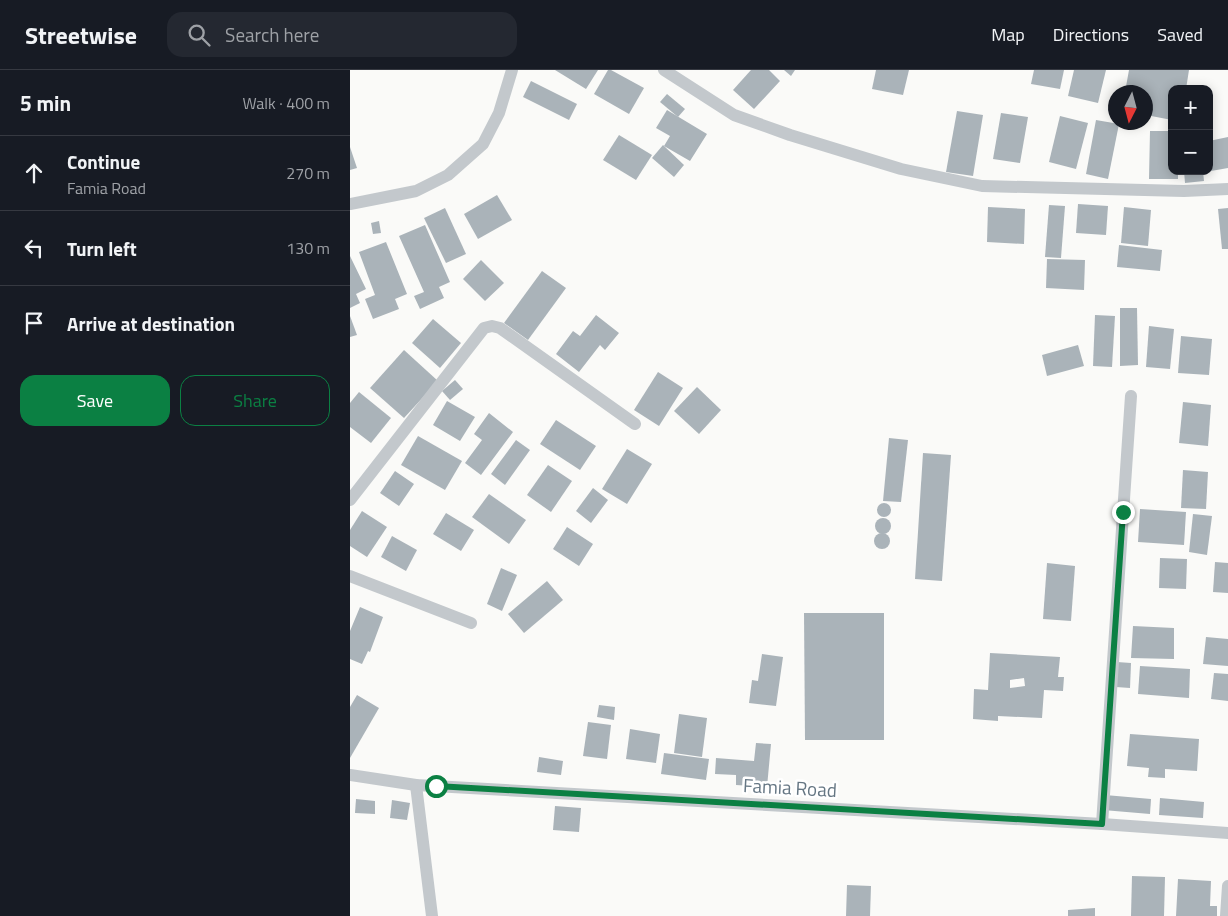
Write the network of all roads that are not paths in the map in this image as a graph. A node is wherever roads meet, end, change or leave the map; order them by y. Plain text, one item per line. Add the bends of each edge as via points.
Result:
1 (512, 70) edge
2 (664, 70) edge
3 (1228, 190) edge
4 (350, 204) edge
5 (1131, 396) dead end
6 (635, 424) dead end
7 (350, 500) edge
8 (350, 576) edge
9 (471, 623) dead end
10 (350, 775) edge
11 (416, 785) junction
12 (1102, 824) junction
13 (1228, 833) edge
14 (1228, 886) edge
15 (432, 916) edge
16 (1226, 916) edge

1 - 4 street via 499,113 483,144 448,175 416,192
2 - 3 street via 734,115 901,168 982,186
5 - 12 street
6 - 7 street via 500,328 484,328
8 - 9 street
10 - 11 street, Famia Road
11 - 12 street, Famia Road
11 - 15 street
12 - 13 street, Famia Road
14 - 16 street

